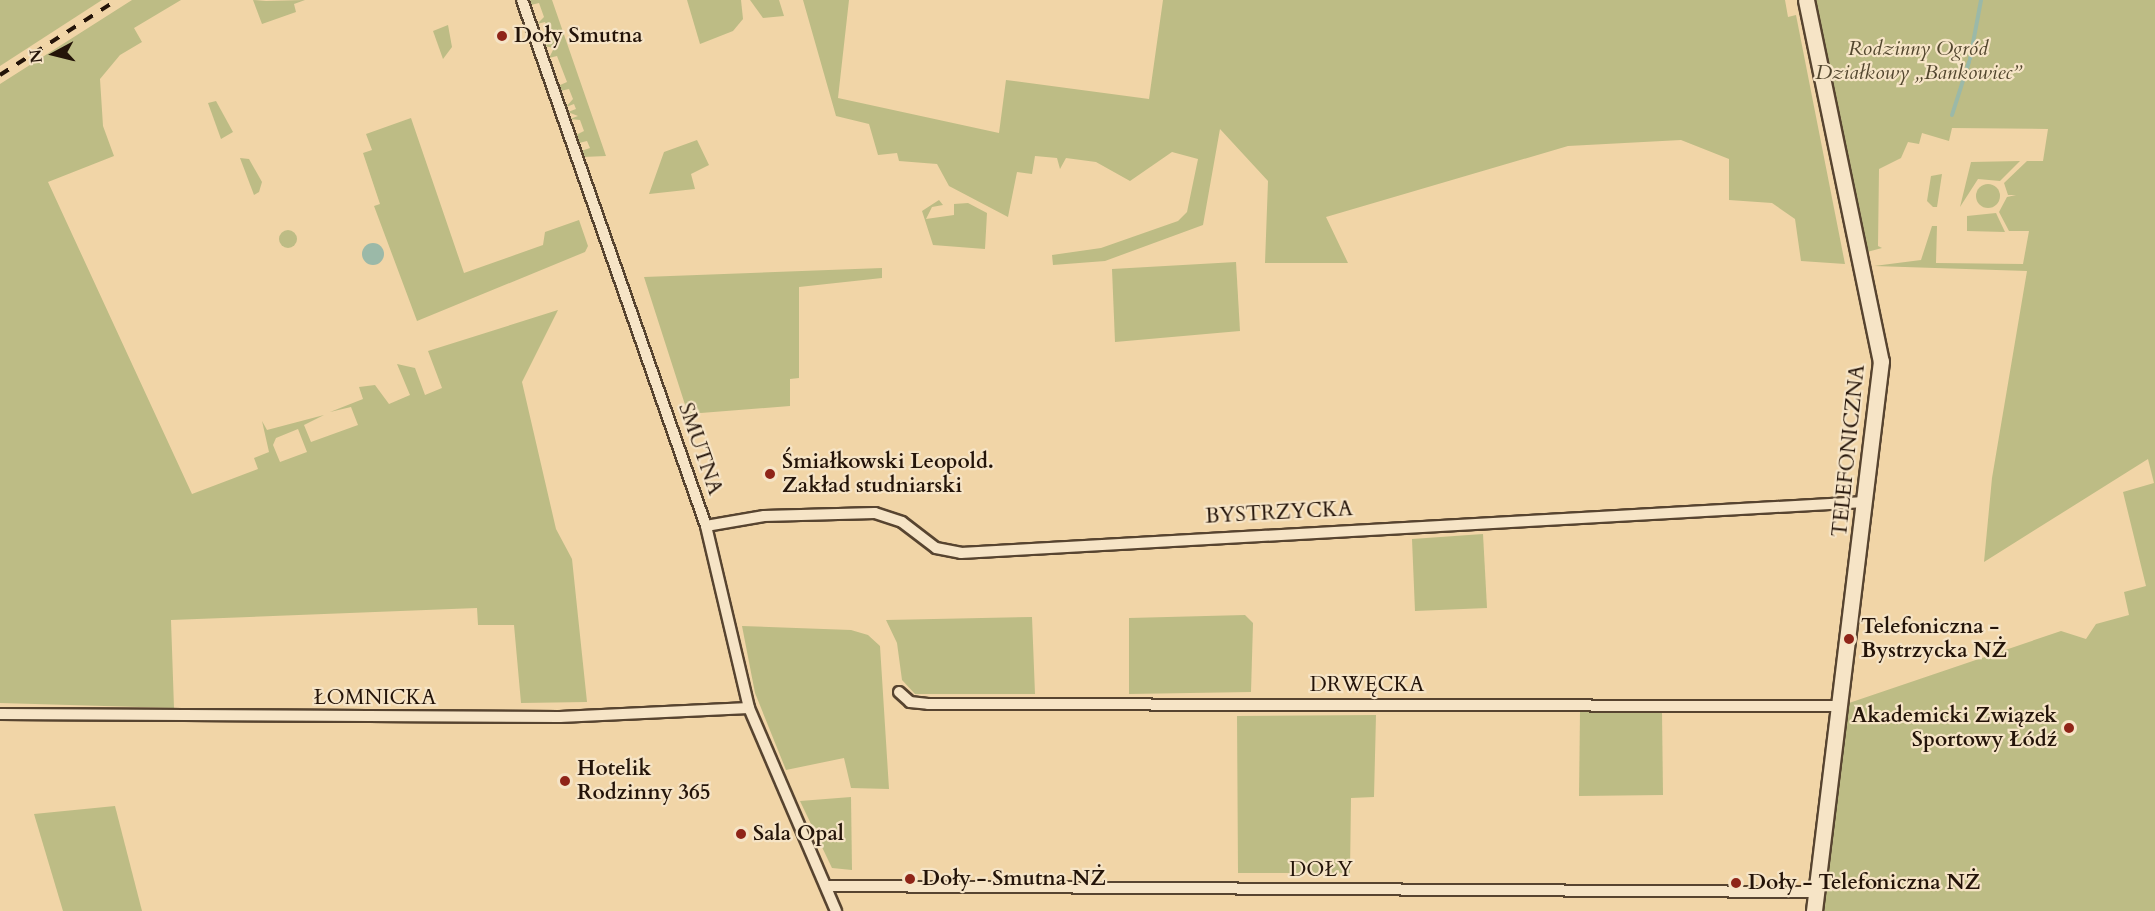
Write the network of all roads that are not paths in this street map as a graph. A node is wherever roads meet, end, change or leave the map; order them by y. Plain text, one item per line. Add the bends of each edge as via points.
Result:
1 (522, 0) edge
2 (1806, 0) edge
3 (1865, 502) junction
4 (706, 526) junction
5 (899, 692) dead end
6 (1839, 706) junction
7 (749, 708) junction
8 (0, 714) edge
9 (826, 886) junction
10 (1816, 892) junction
11 (836, 911) edge
12 (1814, 911) edge

1 - 4 street, SMUTNA
2 - 3 street, TELEFONICZNA via 1879,341
3 - 4 street, BYSTRZYCKA via 961,553 936,548 902,522 875,513 764,516
3 - 6 street, TELEFONICZNA
4 - 7 street, SMUTNA
5 - 6 street, DRWĘCKA via 910,702 928,704
6 - 10 street, TELEFONICZNA
7 - 8 street, ŁOMNICKA via 548,717
7 - 9 street, SMUTNA
9 - 10 street, DOŁY
9 - 11 street, SMUTNA
10 - 12 street, TELEFONICZNA

